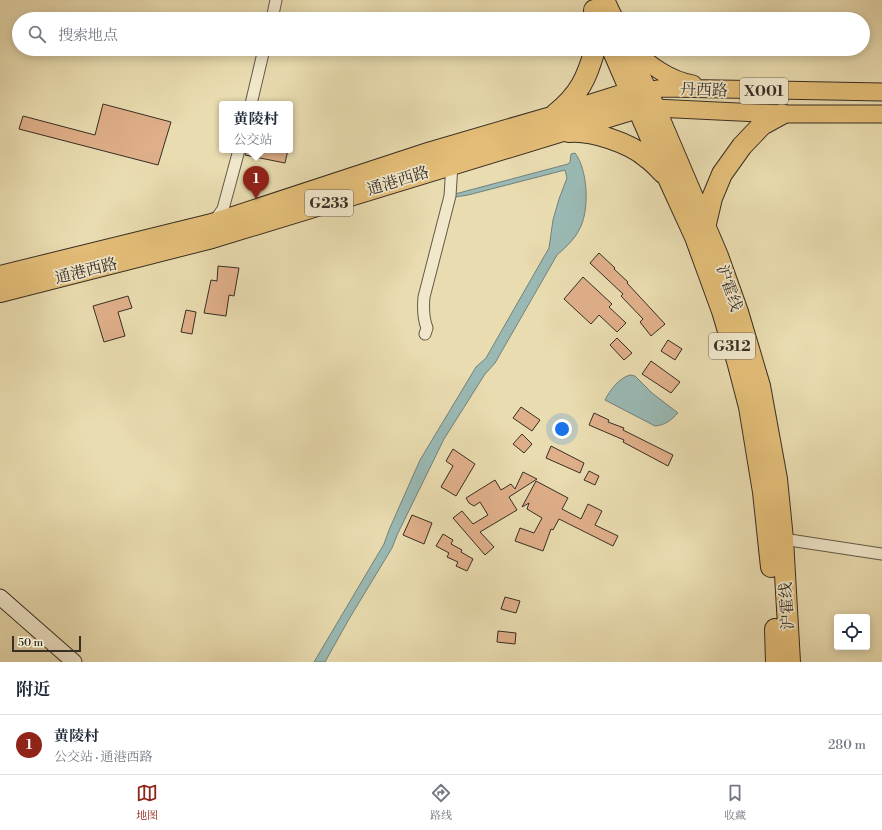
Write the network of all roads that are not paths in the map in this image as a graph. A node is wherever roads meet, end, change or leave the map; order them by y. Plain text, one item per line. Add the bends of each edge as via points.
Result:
1 (276, 0) edge
2 (273, 12) edge
3 (262, 56) edge
4 (593, 56) edge
5 (616, 56) edge
6 (628, 56) edge
7 (640, 56) edge
8 (735, 90) junction
9 (882, 92) edge
10 (643, 100) junction
11 (252, 101) edge
12 (782, 114) junction
13 (882, 114) edge
14 (553, 125) junction
15 (238, 153) edge
16 (452, 164) junction
17 (668, 178) junction
18 (212, 224) junction
19 (705, 228) junction
20 (0, 276) edge
21 (0, 292) edge
22 (425, 334) dead end
23 (783, 539) junction
24 (882, 554) edge
25 (0, 597) edge
26 (74, 662) edge
27 (776, 662) edge
28 (790, 662) edge

1 - 2 street
3 - 11 street
4 - 14 highway via 586,78
5 - 10 highway, 沪霍线 / G312
6 - 10 highway, 沪霍线 / G312
7 - 8 main road via 657,70 684,82
8 - 9 main road, 丹西路 / X001
8 - 10 main road, 丹西路 / X001 via 663,88
10 - 12 main road, 丹西路 / X001
10 - 14 highway, 通港西路 / G233
10 - 17 highway, 沪霍线 / G312
10 - 19 highway, 沪霍线 / G312
12 - 13 main road, 丹西路 / X001
12 - 19 highway via 762,125 742,146 722,174 712,198
14 - 16 highway, 通港西路 / G233
14 - 17 highway via 622,144 647,157
14 - 18 highway, 通港西路 / G233 via 431,152
15 - 18 street via 223,209
16 - 21 highway, 通港西路 / G233 via 212,238
16 - 22 street via 450,196 424,297 423,310 427,328
17 - 27 highway, 沪霍线 / G312 via 695,237 719,303 749,407 764,492
18 - 20 highway, 通港西路 / G233
19 - 23 highway, 沪霍线 / G312 via 738,312 760,386 777,478
23 - 24 street
23 - 28 highway, 沪霍线 / G312
25 - 26 street

